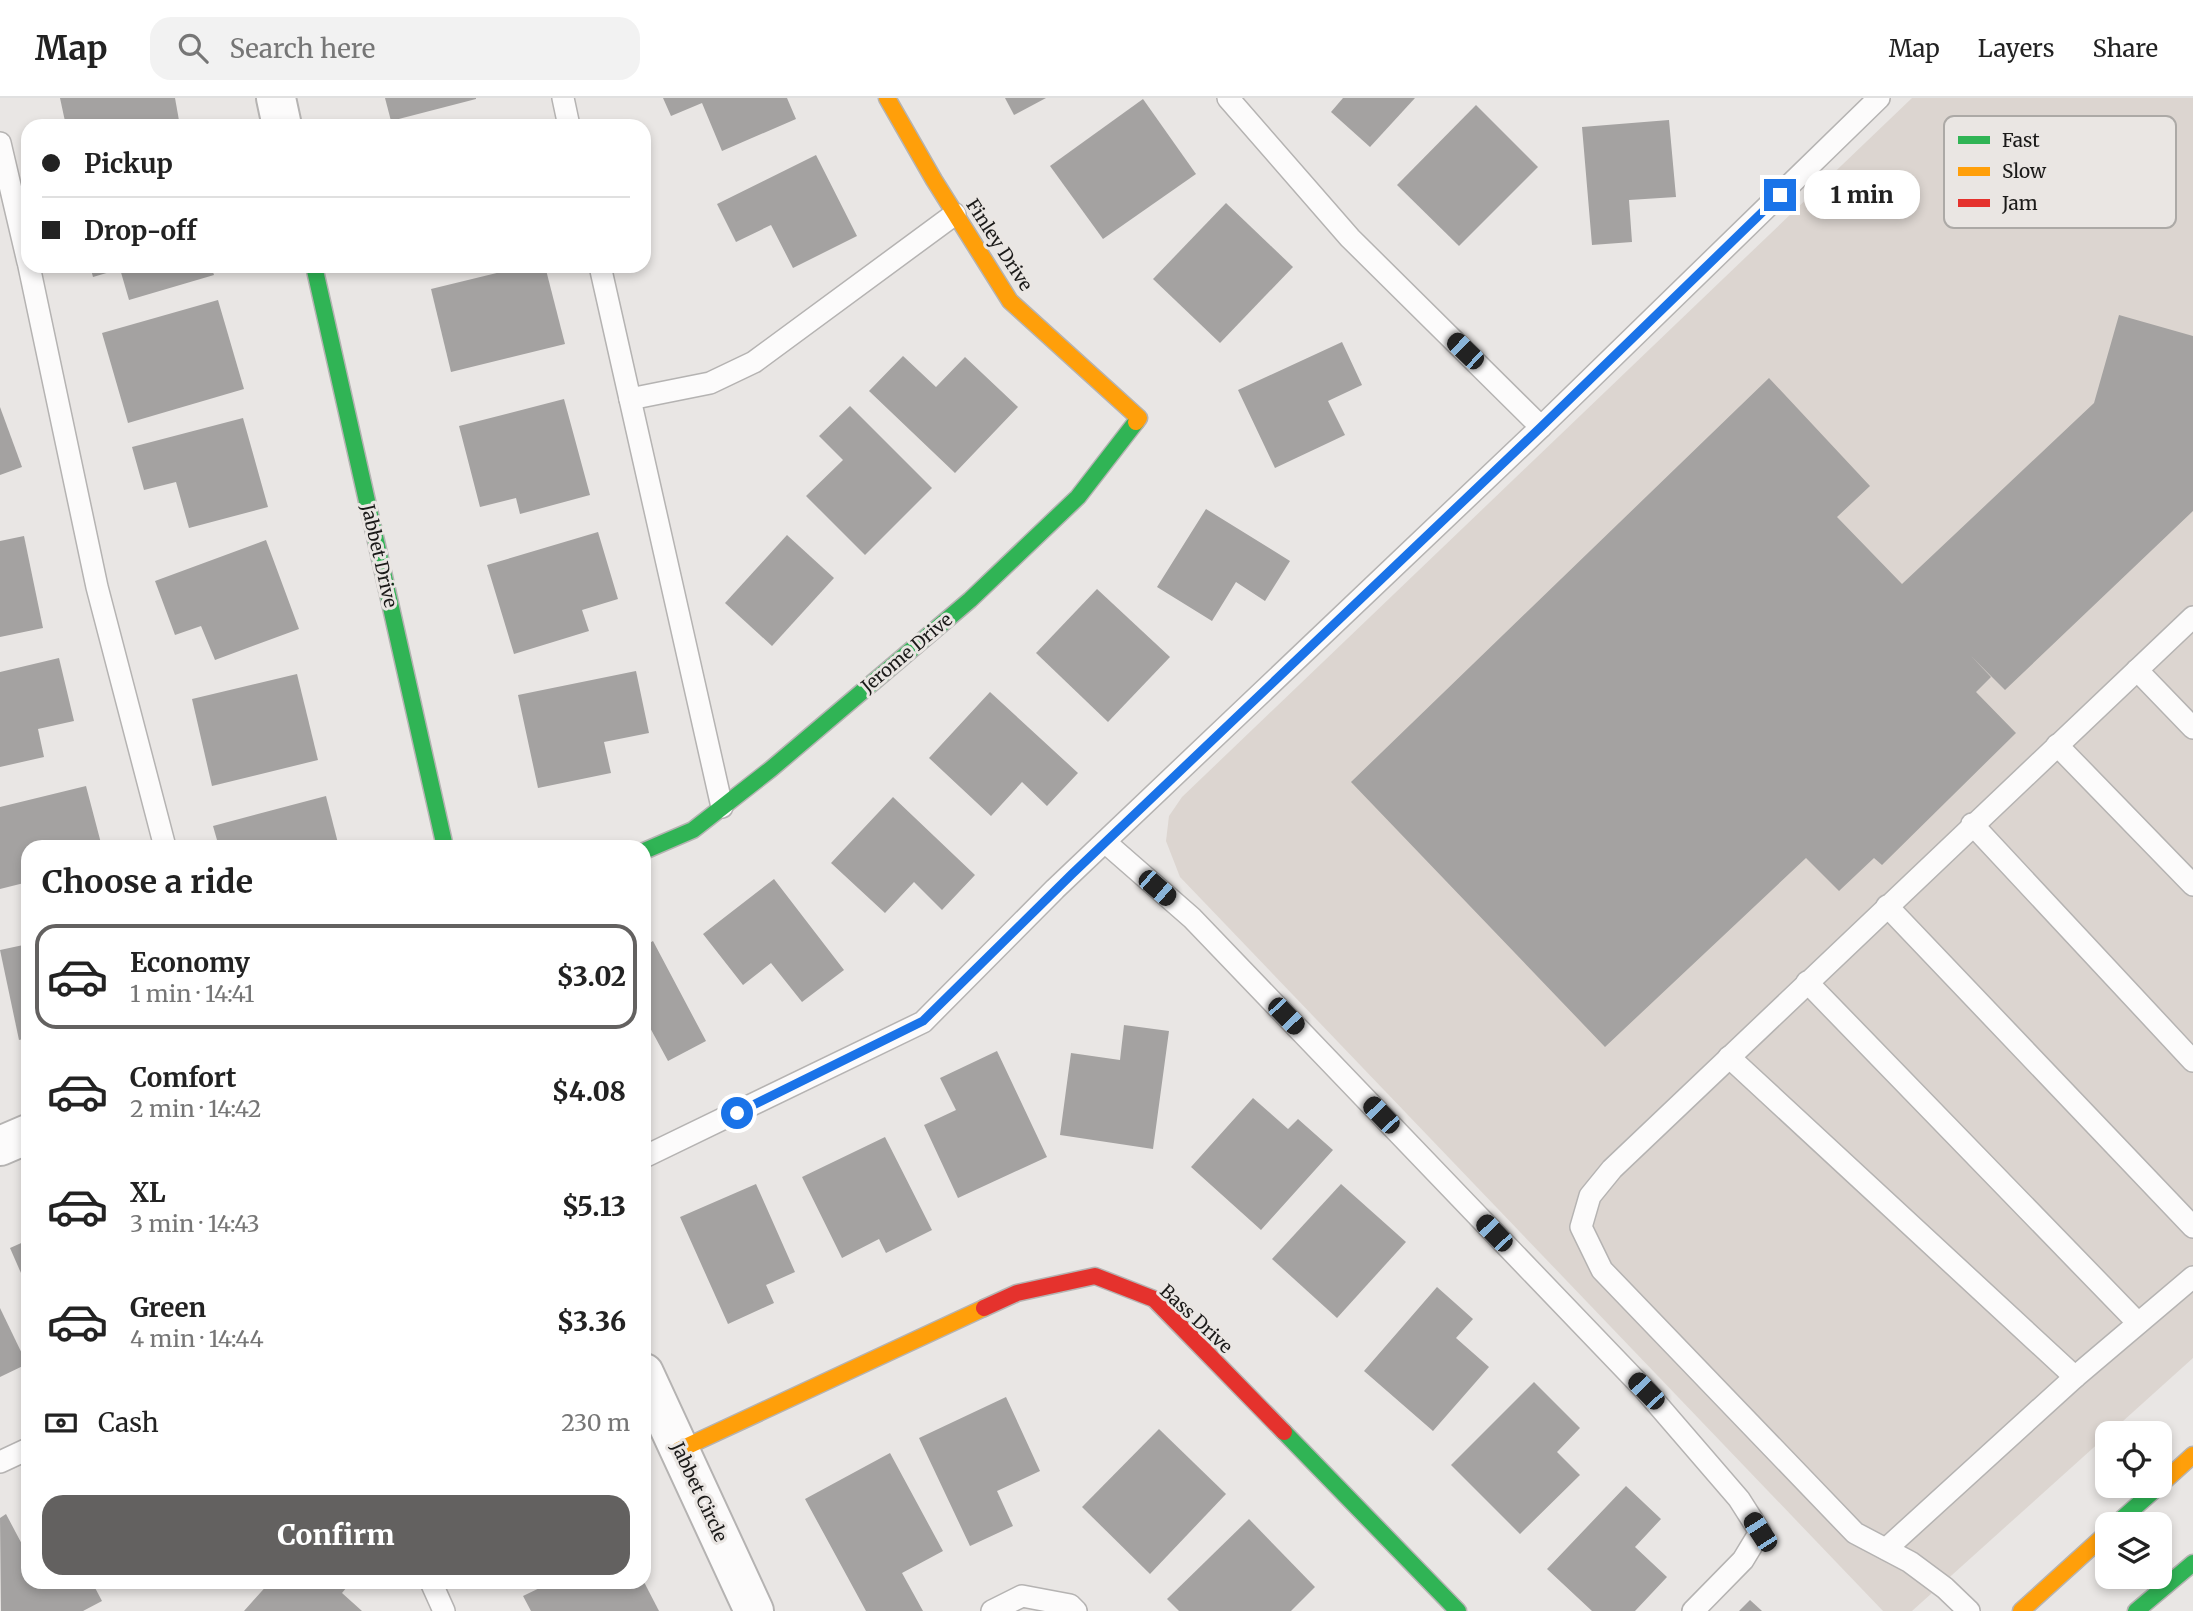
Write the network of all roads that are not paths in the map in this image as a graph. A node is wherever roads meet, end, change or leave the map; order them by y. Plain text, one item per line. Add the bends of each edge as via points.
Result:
1 (276, 98) edge
2 (563, 98) edge
3 (887, 98) edge
4 (1228, 98) edge
5 (1879, 98) edge
6 (280, 119) edge
7 (568, 119) edge
8 (0, 144) edge
9 (955, 214) junction
10 (21, 231) edge
11 (31, 273) edge
12 (316, 273) edge
13 (602, 273) edge
14 (630, 399) junction
15 (1139, 418) joint
16 (1541, 427) junction
17 (2193, 617) edge
18 (2137, 670) junction
19 (2193, 728) edge
20 (2057, 745) junction
21 (722, 807) junction
22 (1972, 824) junction
23 (163, 840) edge
24 (442, 840) edge
25 (1104, 842) junction
26 (651, 848) edge
27 (2193, 885) edge
28 (1887, 905) junction
29 (1807, 982) junction
30 (1729, 1057) junction
31 (2193, 1061) edge
32 (21, 1137) edge
33 (0, 1146) edge
34 (651, 1154) edge
35 (2193, 1227) edge
36 (2193, 1277) edge
37 (2138, 1323) junction
38 (2075, 1377) junction
39 (651, 1388) edge
40 (679, 1450) junction
41 (21, 1452) edge
42 (2193, 1455) edge
43 (0, 1462) edge
44 (2172, 1474) edge
45 (2145, 1498) edge
46 (2129, 1512) edge
47 (2095, 1544) edge
48 (1886, 1549) junction
49 (2193, 1563) edge
50 (434, 1589) edge
51 (444, 1611) edge
52 (754, 1611) edge
53 (992, 1611) edge
54 (1076, 1611) edge
55 (1458, 1611) edge
56 (1693, 1611) edge
57 (1969, 1611) edge
58 (2021, 1611) edge
59 (2136, 1611) edge

1 - 6 street
2 - 7 lane
3 - 9 street, Finley Drive
4 - 16 lane via 1350,238
5 - 16 lane
8 - 10 lane
9 - 14 lane via 754,362 710,383
9 - 15 street, Finley Drive via 1010,301
11 - 23 lane via 97,587
12 - 24 street, Jabbet Drive
13 - 14 lane
14 - 21 lane
15 - 21 street, Jerome Drive via 1078,497 970,600
16 - 25 lane
17 - 18 lane
18 - 19 lane
18 - 20 lane
20 - 22 lane
20 - 27 lane
21 - 26 street, Jerome Drive via 692,830
22 - 28 lane
22 - 31 lane
25 - 34 lane via 923,1021
25 - 56 lane via 1192,918 1646,1391 1739,1499 1760,1532 1743,1560
28 - 29 lane
28 - 35 lane
29 - 30 lane
29 - 37 lane
30 - 38 lane
30 - 48 lane via 1612,1168 1590,1196 1581,1227 1602,1270 1855,1533
32 - 33 street
36 - 37 lane
37 - 38 lane
38 - 48 lane
39 - 40 street, Jabbet Circle
40 - 52 street, Jabbet Circle
40 - 55 street, Bass Drive via 1017,1293 1095,1276 1154,1299
41 - 43 lane
42 - 44 street
45 - 46 street
47 - 58 street
48 - 57 lane via 1928,1575
49 - 59 street
50 - 51 lane
53 - 54 lane via 1022,1596 1070,1605

